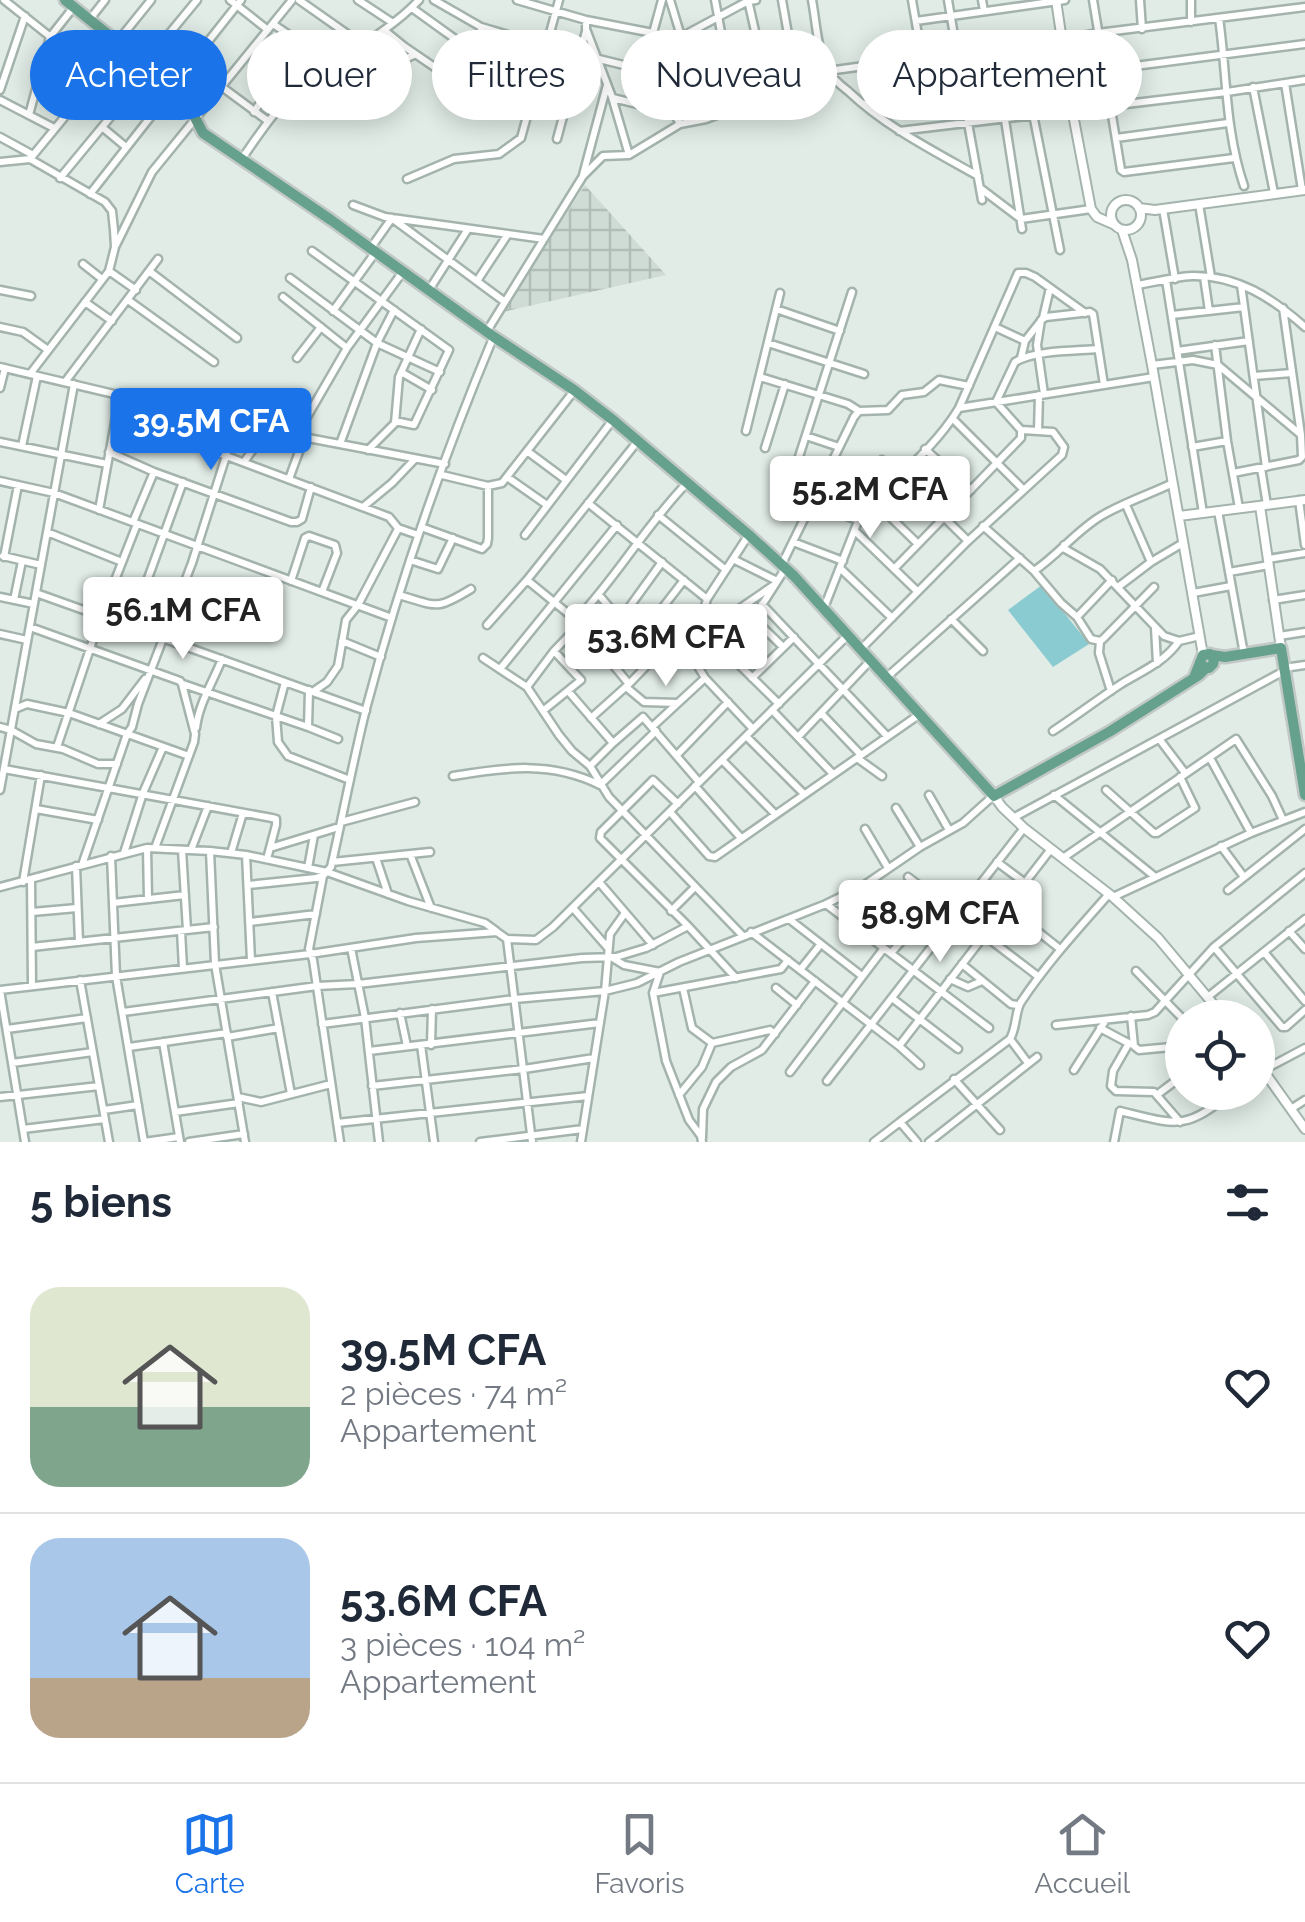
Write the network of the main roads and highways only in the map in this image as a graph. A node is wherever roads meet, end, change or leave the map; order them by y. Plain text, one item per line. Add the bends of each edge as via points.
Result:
1 (69, 3) edge
2 (1302, 757) edge
3 (1016, 782) junction
4 (984, 784) junction
5 (1305, 795) edge

1 - 4 main road via 174,86 203,133 574,390 749,535
2 - 3 main road via 1280,642 1207,661 1193,678 1109,732
2 - 5 main road
3 - 4 main road
3 - 4 main road via 994,796

